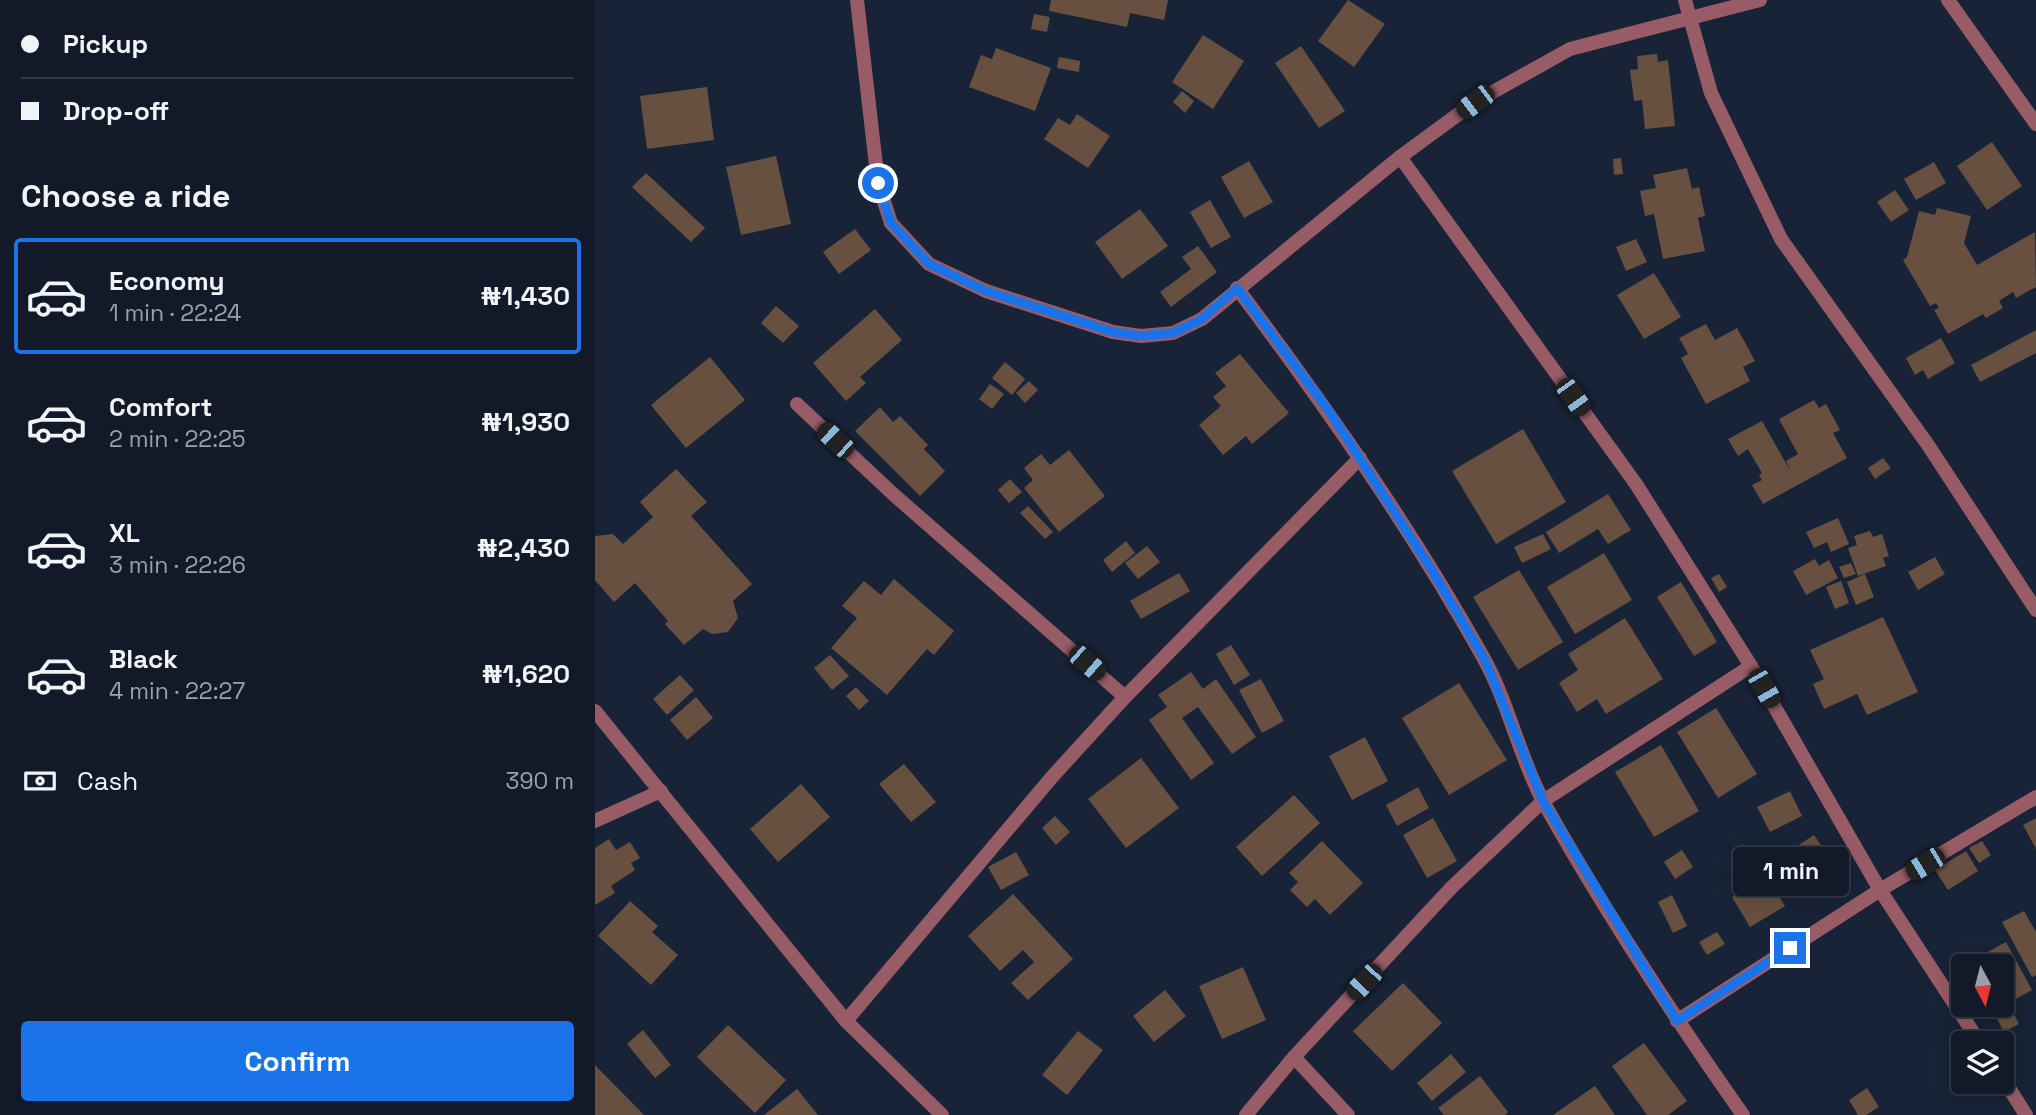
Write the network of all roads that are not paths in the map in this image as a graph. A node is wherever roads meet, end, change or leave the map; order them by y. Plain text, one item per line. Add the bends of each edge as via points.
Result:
1 (857, 0) edge
2 (1685, 0) edge
3 (1760, 0) edge
4 (1948, 0) edge
5 (1689, 16) junction
6 (2036, 124) edge
7 (1400, 158) junction
8 (1237, 288) junction
9 (797, 404) dead end
10 (1360, 458) junction
11 (2036, 610) edge
12 (1751, 666) junction
13 (1125, 697) junction
14 (595, 711) edge
15 (661, 791) junction
16 (2036, 797) edge
17 (1543, 801) junction
18 (595, 821) edge
19 (1880, 890) junction
20 (846, 1021) junction
21 (1677, 1021) junction
22 (1972, 1031) edge
23 (1294, 1057) junction
24 (2013, 1094) edge
25 (941, 1115) edge
26 (1246, 1115) edge
27 (1348, 1115) edge
28 (1743, 1115) edge
29 (2027, 1115) edge

1 - 8 street via 878,183 891,223 929,264 986,291 1113,332 1141,336 1173,333 1202,319
2 - 5 street
3 - 5 street
4 - 6 street
5 - 7 street via 1570,49 1475,102
5 - 11 street via 1711,93 1781,239 1928,445
7 - 8 street
7 - 12 street via 1636,484
8 - 10 street
9 - 13 street
10 - 13 street
10 - 17 street via 1485,660
12 - 17 street
12 - 19 street
13 - 20 street
14 - 15 street
15 - 18 street
15 - 20 street
16 - 19 street
17 - 21 street
17 - 23 street via 1452,887
19 - 21 street
19 - 22 street
20 - 25 street
21 - 28 street
23 - 26 street
23 - 27 street
24 - 29 street

